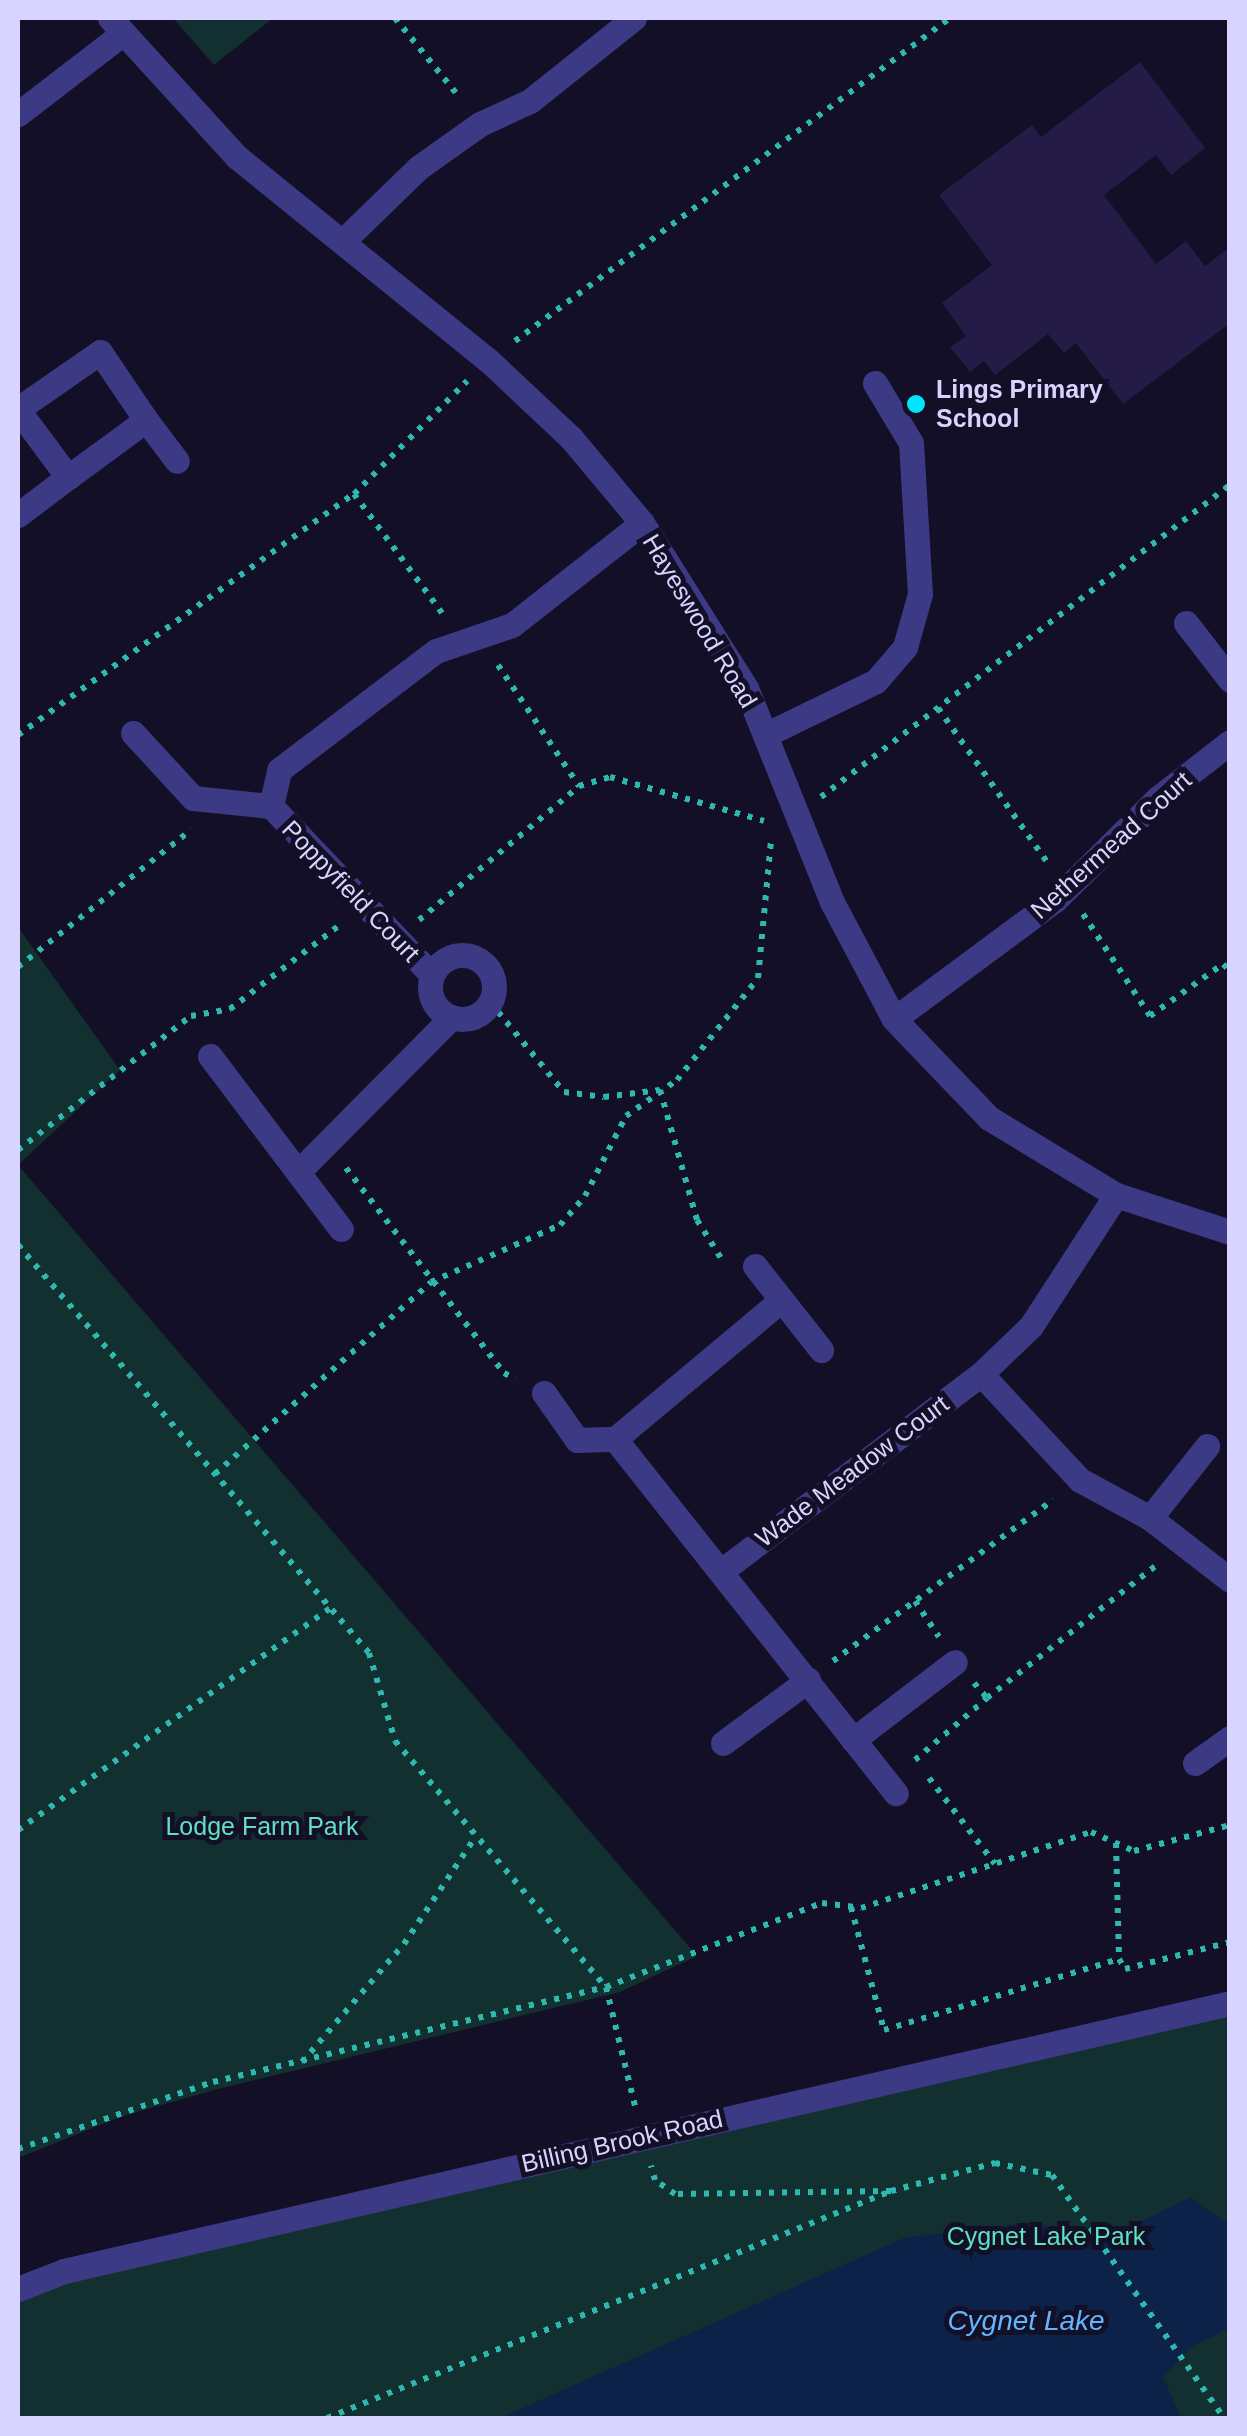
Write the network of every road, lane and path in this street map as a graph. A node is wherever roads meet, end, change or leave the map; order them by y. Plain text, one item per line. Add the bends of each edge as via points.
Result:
1 (395, 18) edge
2 (634, 18) edge
3 (117, 25) edge
4 (18, 114) edge
5 (480, 124) junction
6 (344, 240) junction
7 (875, 382) dead end
8 (18, 410) edge
9 (146, 420) junction
10 (177, 461) dead end
11 (68, 477) junction
12 (1230, 485) edge
13 (354, 494) dead end
14 (18, 515) edge
15 (642, 523) junction
16 (1186, 623) dead end
17 (478, 637) junction
18 (1230, 680) edge
19 (133, 734) dead end
20 (765, 735) junction
21 (1230, 742) edge
22 (579, 786) junction
23 (228, 802) junction
24 (270, 806) junction
25 (796, 813) junction
26 (396, 939) junction
27 (18, 967) edge
28 (432, 976) junction
29 (490, 1002) junction
30 (452, 1017) junction
31 (894, 1019) junction
32 (210, 1056) dead end
33 (660, 1090) junction
34 (330, 1146) junction
35 (298, 1172) junction
36 (1116, 1195) junction
37 (341, 1228) dead end
38 (1230, 1232) edge
39 (18, 1245) edge
40 (756, 1266) dead end
41 (728, 1269) dead end
42 (431, 1282) junction
43 (781, 1300) junction
44 (821, 1350) dead end
45 (980, 1374) junction
46 (544, 1393) joint
47 (615, 1439) junction
48 (1207, 1446) dead end
49 (215, 1474) junction
50 (1080, 1480) junction
51 (1150, 1518) junction
52 (1183, 1544) junction
53 (724, 1569) junction
54 (1230, 1580) edge
55 (915, 1601) junction
56 (330, 1608) junction
57 (956, 1662) junction
58 (808, 1680) junction
59 (987, 1698) junction
60 (1230, 1738) edge
61 (853, 1740) junction
62 (723, 1743) dead end
63 (1196, 1764) dead end
64 (896, 1793) dead end
65 (1230, 1824) edge
66 (18, 1830) edge
67 (474, 1839) junction
68 (1116, 1843) junction
69 (994, 1864) junction
70 (851, 1907) junction
71 (1230, 1942) edge
72 (1119, 1959) junction
73 (606, 1987) junction
74 (1230, 2003) edge
75 (301, 2063) junction
76 (642, 2135) junction
77 (18, 2149) edge
78 (891, 2191) junction
79 (18, 2289) edge
80 (327, 2418) edge
81 (1224, 2418) edge

1 - 5 path
2 - 5 street via 530,101
3 - 4 street
3 - 6 street, Hayeswood Road via 237,156
5 - 6 street via 418,168
6 - 15 street, Hayeswood Road via 570,438
7 - 20 street via 911,443 920,594 905,648 876,681
8 - 9 street via 100,352
8 - 11 street
9 - 10 street
9 - 11 street
11 - 14 street
12 - 25 path
13 - 17 path via 440,612
15 - 17 street, Poppyfield Court via 512,625
15 - 20 street, Hayeswood Road via 746,688
16 - 18 street
17 - 22 path
17 - 24 street, Poppyfield Court via 436,652 279,770
19 - 23 street, Poppyfield Court via 193,798
20 - 25 street, Hayeswood Road
21 - 31 street, Nethermead Court via 1158,798 1056,900
22 - 26 path
22 - 33 path via 610,777 774,824 758,978 710,1046
23 - 24 street, Poppyfield Court
23 - 27 path
24 - 26 street, Poppyfield Court
25 - 31 street, Hayeswood Road via 832,902
26 - 28 street, Poppyfield Court
28 - 29 street, Poppyfield Court via 450,957 475,958 491,973
28 - 30 street, Poppyfield Court via 431,998
29 - 30 street via 474,1017
29 - 33 path via 564,1092 604,1097
30 - 34 street
31 - 36 street, Hayeswood Road via 989,1118
32 - 35 street
33 - 41 path via 697,1220
33 - 42 path via 626,1116 593,1184 560,1225
34 - 35 street
34 - 42 path
35 - 37 street
36 - 38 street, Hayeswood Road
36 - 45 street, Wade Meadow Court via 1031,1326
39 - 49 path
40 - 43 street
42 - 46 path via 504,1373
42 - 49 path
43 - 44 street
43 - 47 street
45 - 50 street
45 - 53 street, Wade Meadow Court
46 - 47 street via 577,1440
47 - 53 street
48 - 51 street
49 - 56 path
50 - 51 street
50 - 55 path
51 - 52 street
52 - 54 street
52 - 59 path
53 - 58 street
55 - 57 path
55 - 58 path
56 - 66 path
56 - 67 path via 370,1654 395,1741
57 - 59 path
57 - 61 street
58 - 61 street
58 - 62 street
59 - 69 path via 914,1758
60 - 63 street
61 - 64 street
65 - 68 path via 1134,1851
67 - 73 path
67 - 75 path via 404,1944
68 - 69 path via 1091,1832
68 - 72 path
69 - 70 path
70 - 72 path via 884,2030
70 - 73 path via 822,1903
71 - 72 path via 1125,1969
73 - 75 path
73 - 76 path
74 - 76 street, Billing Brook Road
75 - 77 path via 119,2110
76 - 78 path via 655,2180 675,2194
76 - 79 street, Billing Brook Road via 64,2272
78 - 80 path
78 - 81 path via 995,2162 1052,2176

